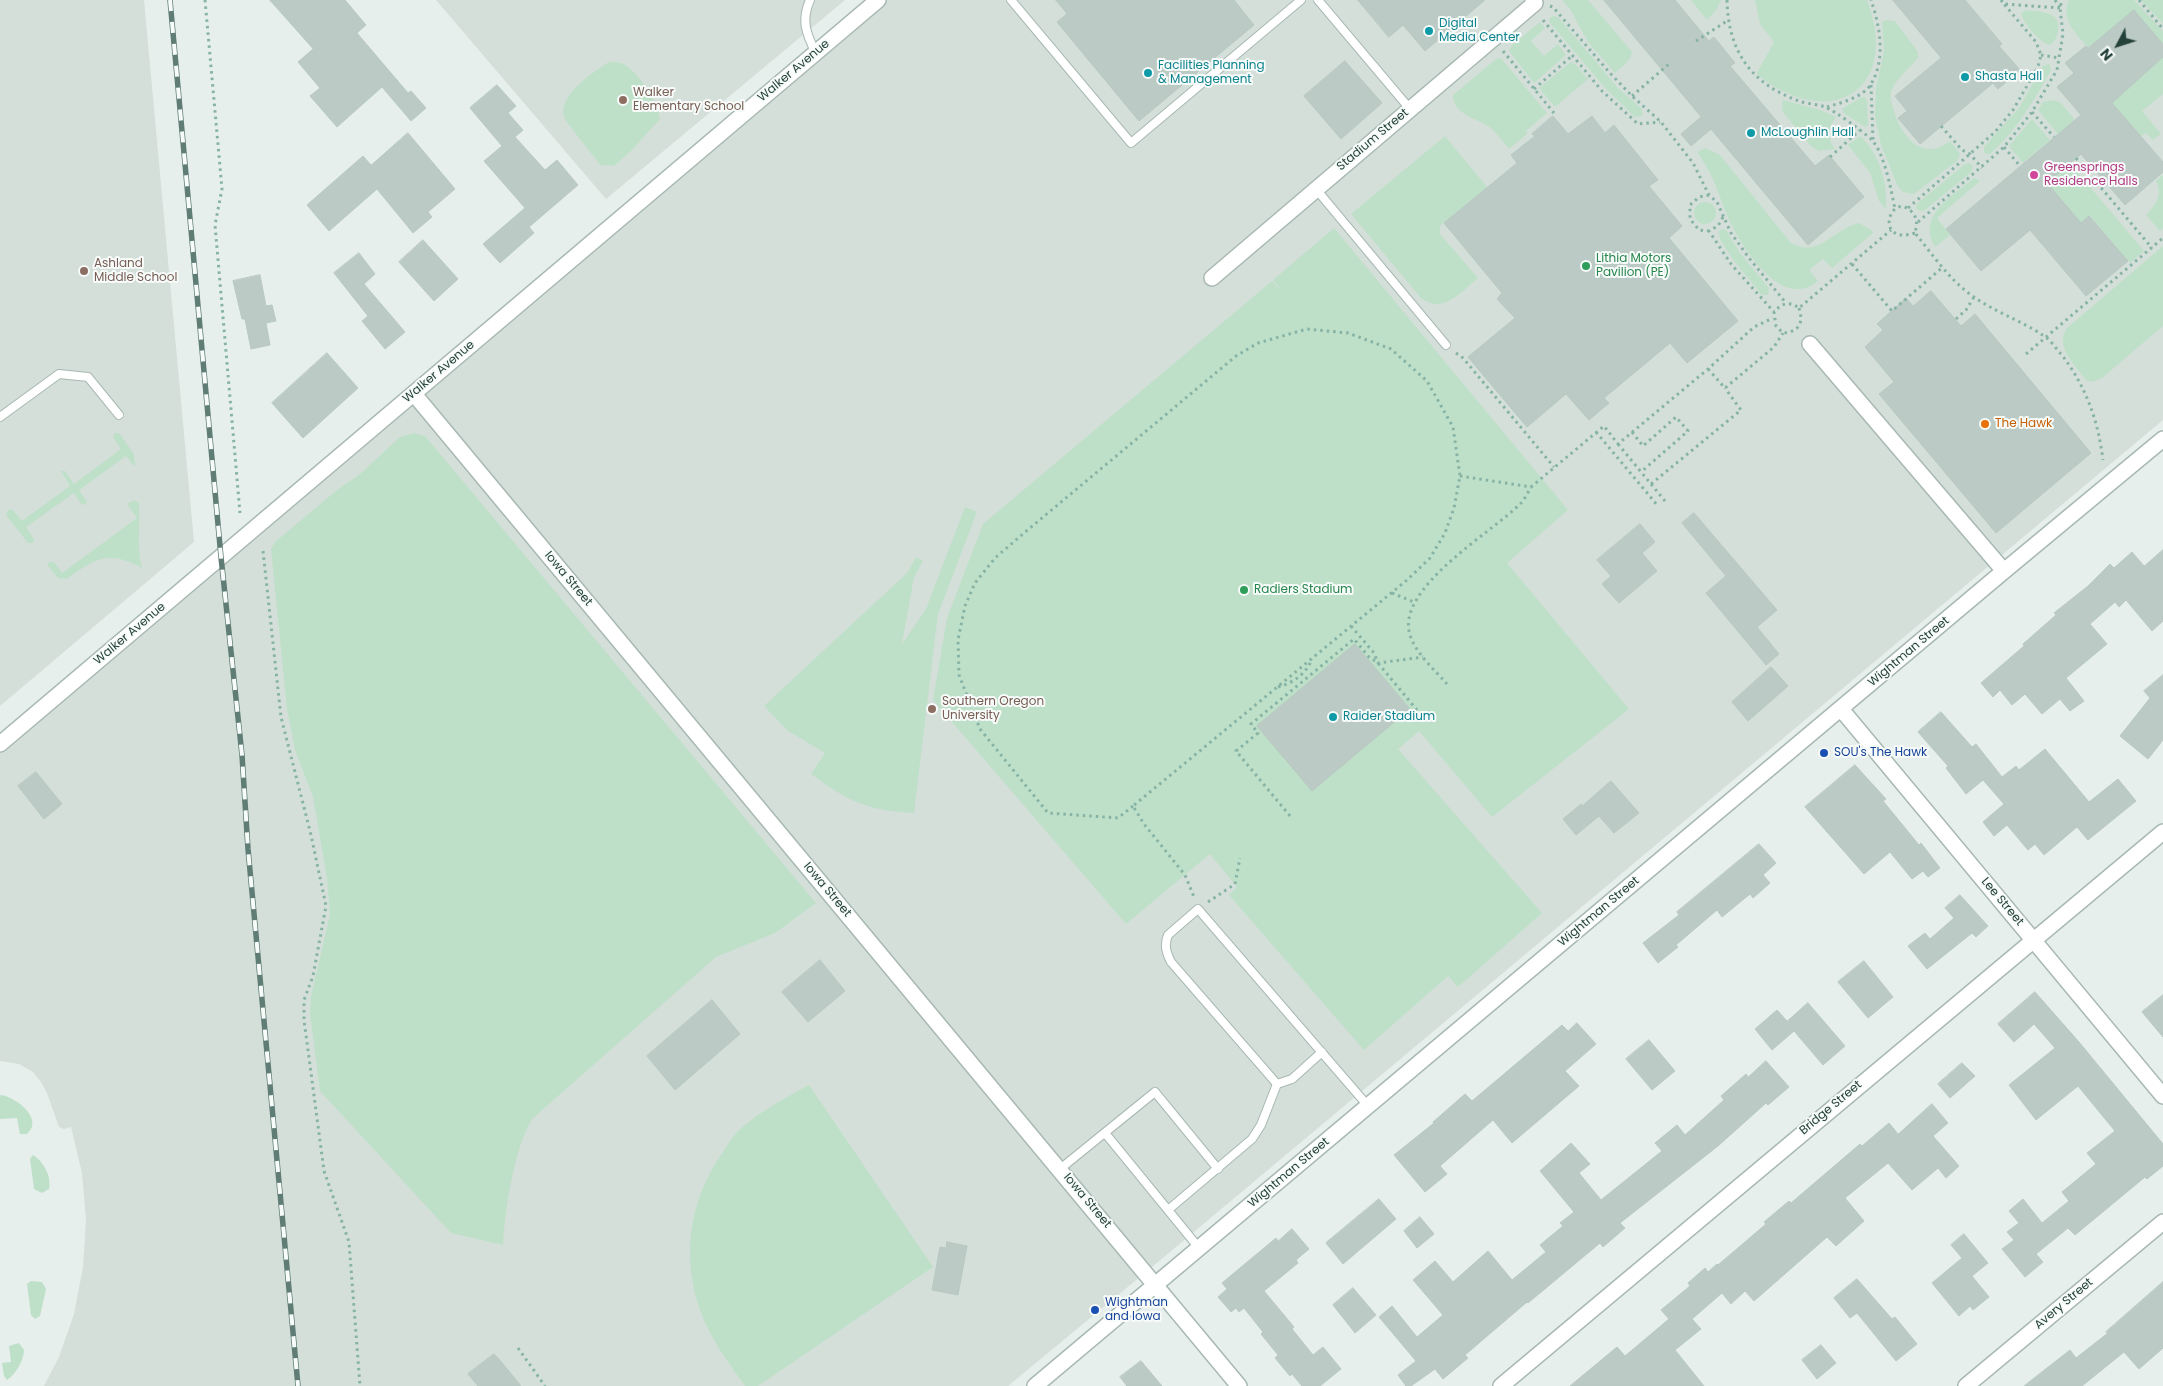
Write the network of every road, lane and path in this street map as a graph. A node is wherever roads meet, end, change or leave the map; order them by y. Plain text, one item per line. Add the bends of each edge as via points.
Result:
1 (205, 0) edge
2 (810, 0) edge
3 (878, 0) edge
4 (1011, 0) edge
5 (1301, 0) edge
6 (1318, 0) edge
7 (1727, 0) edge
8 (1871, 0) edge
9 (2001, 0) edge
10 (2055, 0) edge
11 (2062, 0) edge
12 (2139, 0) edge
13 (2004, 4) junction
14 (1536, 7) edge
15 (2060, 8) junction
16 (1727, 20) junction
17 (2163, 28) edge
18 (1492, 39) junction
19 (1696, 41) dead end
20 (816, 53) junction
21 (1573, 55) junction
22 (2041, 55) junction
23 (2059, 58) junction
24 (1669, 64) dead end
25 (1871, 85) junction
26 (1534, 89) junction
27 (1632, 96) junction
28 (1826, 107) junction
29 (1410, 109) junction
30 (2032, 112) junction
31 (1554, 113) dead end
32 (1661, 122) junction
33 (1942, 126) dead end
34 (1860, 130) junction
35 (2054, 137) dead end
36 (1873, 141) junction
37 (2004, 147) junction
38 (1970, 154) junction
39 (1830, 157) dead end
40 (2076, 158) dead end
41 (2020, 166) dead end
42 (1982, 168) junction
43 (1316, 189) junction
44 (1709, 195) junction
45 (1908, 208) junction
46 (1895, 209) junction
47 (1723, 217) junction
48 (1917, 222) junction
49 (1892, 230) junction
50 (1709, 231) junction
51 (1915, 233) junction
52 (2163, 238) edge
53 (2152, 248) junction
54 (1852, 264) junction
55 (1943, 267) junction
56 (1212, 278) dead end
57 (1974, 297) junction
58 (1786, 303) junction
59 (1799, 308) junction
60 (1774, 312) junction
61 (1773, 318) junction
62 (1956, 319) dead end
63 (1783, 333) junction
64 (2046, 337) junction
65 (1810, 344) dead end
66 (1446, 345) joint
67 (2026, 354) dead end
68 (1708, 369) junction
69 (1725, 388) junction
70 (414, 394) junction
71 (118, 415) dead end
72 (0, 417) edge
73 (1596, 432) junction
74 (1632, 432) junction
75 (2163, 439) edge
76 (1618, 444) junction
77 (2103, 460) dead end
78 (1554, 467) junction
79 (1641, 472) junction
80 (1460, 476) junction
81 (1651, 484) junction
82 (1531, 487) junction
83 (1665, 501) dead end
84 (1658, 506) dead end
85 (240, 513) dead end
86 (263, 551) dead end
87 (2004, 571) junction
88 (1392, 592) junction
89 (1416, 603) junction
90 (1352, 626) junction
91 (1423, 657) junction
92 (1313, 658) junction
93 (1378, 662) junction
94 (1299, 676) junction
95 (1303, 682) junction
96 (1447, 684) dead end
97 (1277, 687) junction
98 (1841, 709) junction
99 (1416, 710) dead end
100 (0, 744) edge
101 (1132, 806) junction
102 (1290, 816) dead end
103 (2163, 832) edge
104 (1240, 858) dead end
105 (1198, 909) junction
106 (2032, 939) junction
107 (1322, 1052) junction
108 (1277, 1084) junction
109 (2163, 1096) edge
110 (1368, 1106) junction
111 (1105, 1133) junction
112 (1060, 1169) junction
113 (1218, 1169) junction
114 (1168, 1210) junction
115 (2163, 1222) edge
116 (1199, 1248) junction
117 (1155, 1285) junction
118 (518, 1348) dead end
119 (360, 1386) edge
120 (544, 1386) edge
121 (1035, 1386) edge
122 (1239, 1386) edge
123 (1500, 1386) edge
124 (1966, 1386) edge

1 - 85 path via 222,189 215,226
2 - 20 lane via 804,24
3 - 20 street, Walker Avenue
4 - 5 lane via 1131,143
6 - 29 lane
7 - 16 path
8 - 25 path via 1878,20 1880,41 1879,62
9 - 13 path
10 - 15 path
11 - 15 path
12 - 17 path
13 - 15 path
13 - 22 path via 2036,42
14 - 18 street, Stadium Street
14 - 21 path
14 - 27 path via 1553,7
15 - 23 path via 2064,34
16 - 19 path
16 - 28 path via 1740,55 1760,80 1780,94
18 - 26 path
18 - 29 street, Stadium Street
20 - 70 street, Walker Avenue
21 - 26 path
21 - 32 path via 1602,91 1638,124
22 - 23 path
22 - 38 path via 2038,67 2013,110 1995,132
23 - 30 path via 2057,70
24 - 27 path
25 - 28 path via 1852,100
25 - 36 path
26 - 31 path
27 - 32 path
28 - 34 path
29 - 43 street, Stadium Street
30 - 35 path
30 - 37 path
32 - 44 path via 1693,162
33 - 38 path via 1962,150
34 - 36 path
34 - 39 path
36 - 46 path via 1889,182
37 - 41 path
37 - 42 path
38 - 42 path
38 - 45 path
40 - 53 path
42 - 48 path
43 - 56 street, Stadium Street
43 - 66 lane
44 - 47 path via 1717,202
44 - 50 path via 1699,197 1690,205 1690,219 1699,230
45 - 46 path
45 - 48 path
46 - 49 path via 1889,221
47 - 50 path via 1718,226
47 - 58 path via 1749,258
48 - 51 path
49 - 51 path via 1897,235
49 - 54 path
50 - 60 path via 1731,264
51 - 55 path
52 - 53 path
53 - 64 path
54 - 55 path via 1892,311
54 - 59 path
55 - 57 path
57 - 62 path
57 - 64 path
58 - 59 path
58 - 60 path
59 - 63 path via 1800,326 1792,332
60 - 61 path
61 - 63 path
61 - 68 path via 1754,327
63 - 69 path via 1774,347
64 - 67 path
64 - 77 path via 2072,369 2085,392 2094,413
65 - 87 street
66 - 78 path via 1463,358
68 - 69 path
68 - 74 path
69 - 81 path via 1741,410
70 - 100 street, Walker Avenue
70 - 112 street, Iowa Street
71 - 72 lane via 88,376 59,374
73 - 76 path via 1604,426
73 - 78 path
73 - 84 path
74 - 76 path
74 - 79 path via 1643,446 1676,418 1688,432
75 - 87 street, Wightman Street
76 - 79 path
78 - 82 path
79 - 81 path
80 - 82 path
80 - 88 path via 1445,533 1430,558
80 - 101 path via 1453,427 1427,381 1392,350 1348,333 1307,330 1258,343 1236,356 995,558 975,584 958,640 960,675 980,729 1048,813 1118,818
81 - 83 path
82 - 89 path via 1521,502 1439,571
86 - 119 path via 281,717 326,906 313,976 304,1000 304,1020 324,1171 349,1242
87 - 98 street, Wightman Street
88 - 89 path
88 - 90 path
89 - 91 path via 1408,623 1410,636
90 - 92 path
90 - 93 path via 1374,652
91 - 93 path
91 - 96 path
92 - 94 path via 1308,669
92 - 97 path
93 - 95 path via 1369,657 1354,639
93 - 99 path
94 - 95 path
94 - 97 path via 1290,684
95 - 102 path via 1251,724 1258,733 1236,751
97 - 101 path
98 - 106 street, Lee Street
98 - 110 street, Wightman Street
101 - 105 path via 1186,875
103 - 106 street, Bridge Street
104 - 105 path via 1235,884
105 - 107 lane
105 - 108 lane via 1168,935 1168,956
106 - 109 street, Lee Street
106 - 123 street, Bridge Street
107 - 108 lane via 1292,1079
107 - 110 lane
108 - 113 lane via 1252,1139
110 - 116 street, Wightman Street
111 - 112 lane
111 - 113 lane via 1156,1092
111 - 114 lane
112 - 117 street, Iowa Street
113 - 114 lane
114 - 116 lane
115 - 124 street, Avery Street
116 - 117 street, Wightman Street
117 - 121 street, Wightman Street
117 - 122 street, Iowa Street
118 - 120 path

